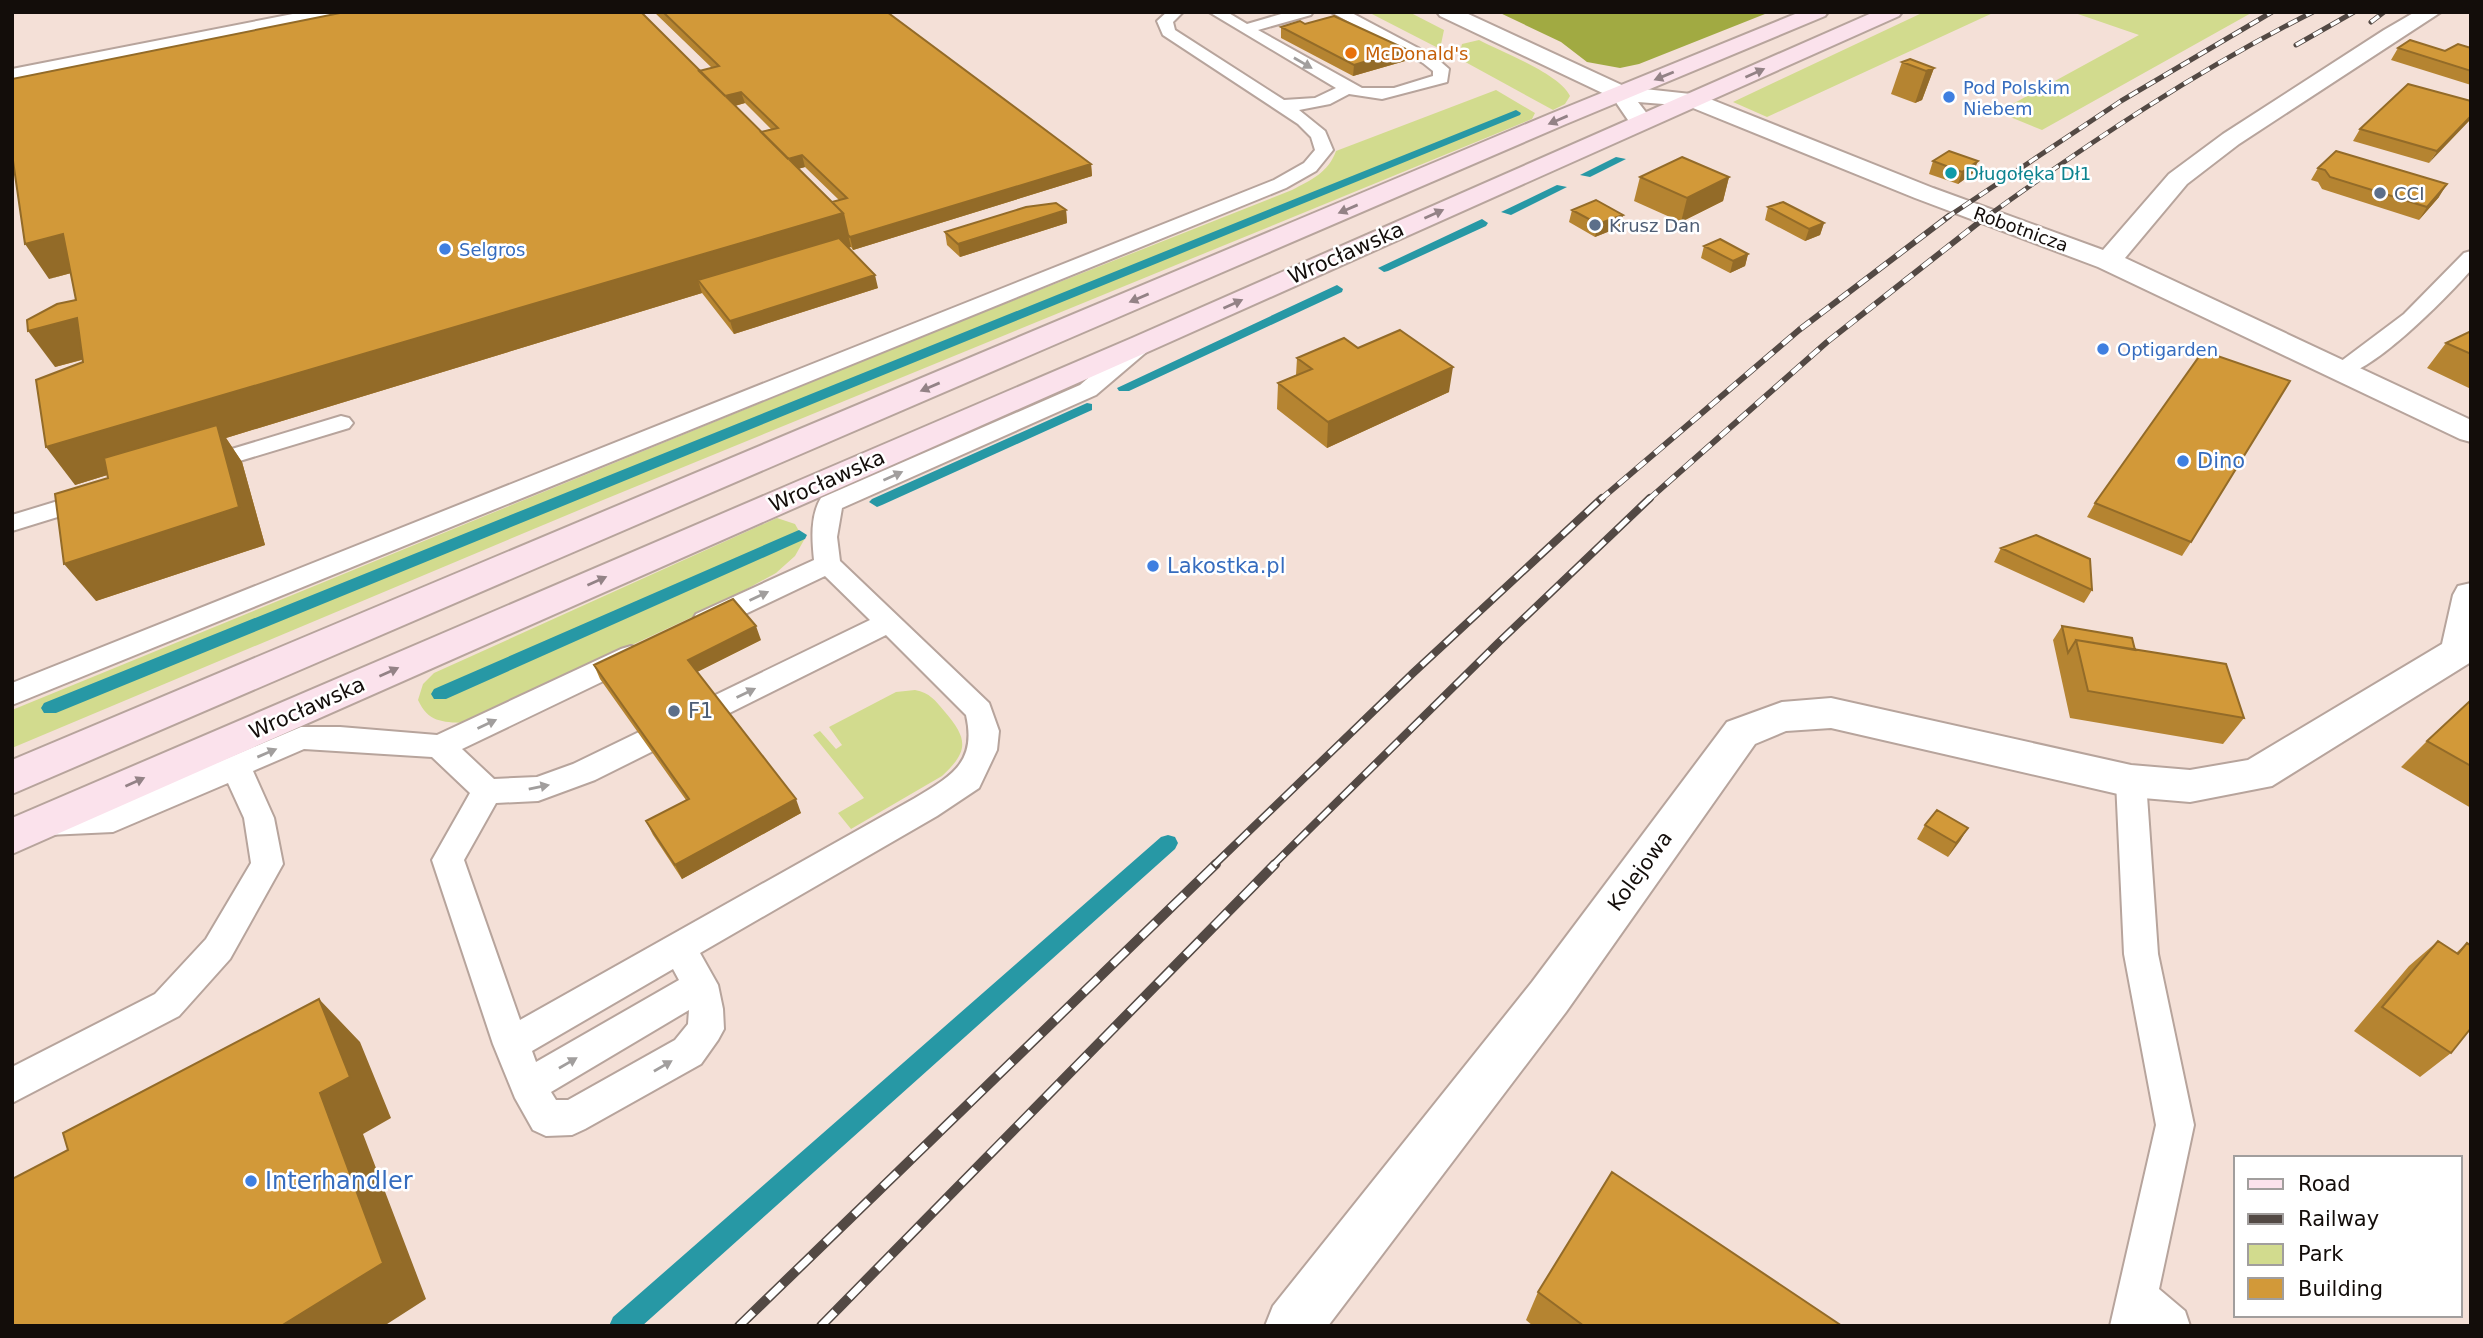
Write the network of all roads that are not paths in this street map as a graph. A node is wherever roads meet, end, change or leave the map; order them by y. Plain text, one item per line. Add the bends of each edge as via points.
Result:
1 (327, 12) edge
2 (1176, 12) edge
3 (1216, 12) edge
4 (1306, 12) edge
5 (1338, 12) edge
6 (1447, 12) edge
7 (1818, 12) edge
8 (1892, 12) edge
9 (2431, 12) edge
10 (1244, 29) junction
11 (12, 74) edge
12 (1347, 89) junction
13 (1621, 93) junction
14 (1364, 95) junction
15 (1692, 100) junction
16 (1282, 105) junction
17 (1304, 120) junction
18 (1641, 122) junction
19 (2471, 257) edge
20 (2108, 261) junction
21 (1142, 344) junction
22 (2344, 370) junction
23 (341, 423) dead end
24 (2471, 432) edge
25 (183, 471) edge
26 (117, 491) edge
27 (12, 523) edge
28 (828, 564) junction
29 (2471, 595) edge
30 (889, 622) junction
31 (2465, 655) edge
32 (12, 695) edge
33 (440, 746) junction
34 (236, 766) junction
35 (12, 778) edge
36 (2132, 780) junction
37 (488, 791) junction
38 (27, 830) edge
39 (679, 948) junction
40 (701, 985) junction
41 (511, 1044) junction
42 (12, 1086) edge
43 (528, 1086) junction
44 (2134, 1311) edge
45 (1293, 1326) edge
46 (2170, 1326) edge

1 - 11 lane
2 - 16 lane via 1165,21 1168,32
3 - 10 lane
4 - 10 lane
5 - 14 lane via 1441,69 1441,79 1397,93
6 - 13 street
7 -> 13 main road, Wrocławska
15 -> 8 main road, Wrocławska
9 - 20 street via 2254,124 2178,179
10 -> 12 lane
12 - 14 lane
12 - 16 lane via 1321,102
13 - 15 street, Robotnicza
13 - 18 street
13 -> 35 main road, Wrocławska
14 - 17 lane
15 - 18 main road, Wrocławska
15 - 20 street, Robotnicza
16 - 17 lane
17 - 32 lane via 1319,135 1324,150 1310,167 1280,184
21 -> 18 main road, Wrocławska
19 - 22 lane via 2409,323
20 - 22 street, Robotnicza
28 -> 21 lane via 824,537 831,504 1088,390
38 -> 21 main road, Wrocławska
22 - 24 street, Robotnicza
23 - 25 lane
26 - 27 lane
28 - 30 lane
33 -> 28 lane
29 - 31 street
37 -> 30 lane via 538,789 584,772
30 - 39 lane via 979,711 982,750 968,780
31 - 36 street, Kolejowa via 2257,775 2190,786
34 -> 33 lane via 301,738
33 - 37 lane
34 - 38 lane via 113,820
34 - 42 lane via 259,818 267,864 218,949 167,1005
36 - 44 lane via 2141,954 2175,1125
36 - 45 street, Kolejowa via 1831,713 1782,717 1741,733 1549,997
37 - 41 lane via 448,860
39 - 40 lane
39 - 41 lane
43 -> 40 lane
43 -> 40 lane via 546,1118 572,1116 688,1052 706,1030
41 - 43 lane
44 - 46 lane

